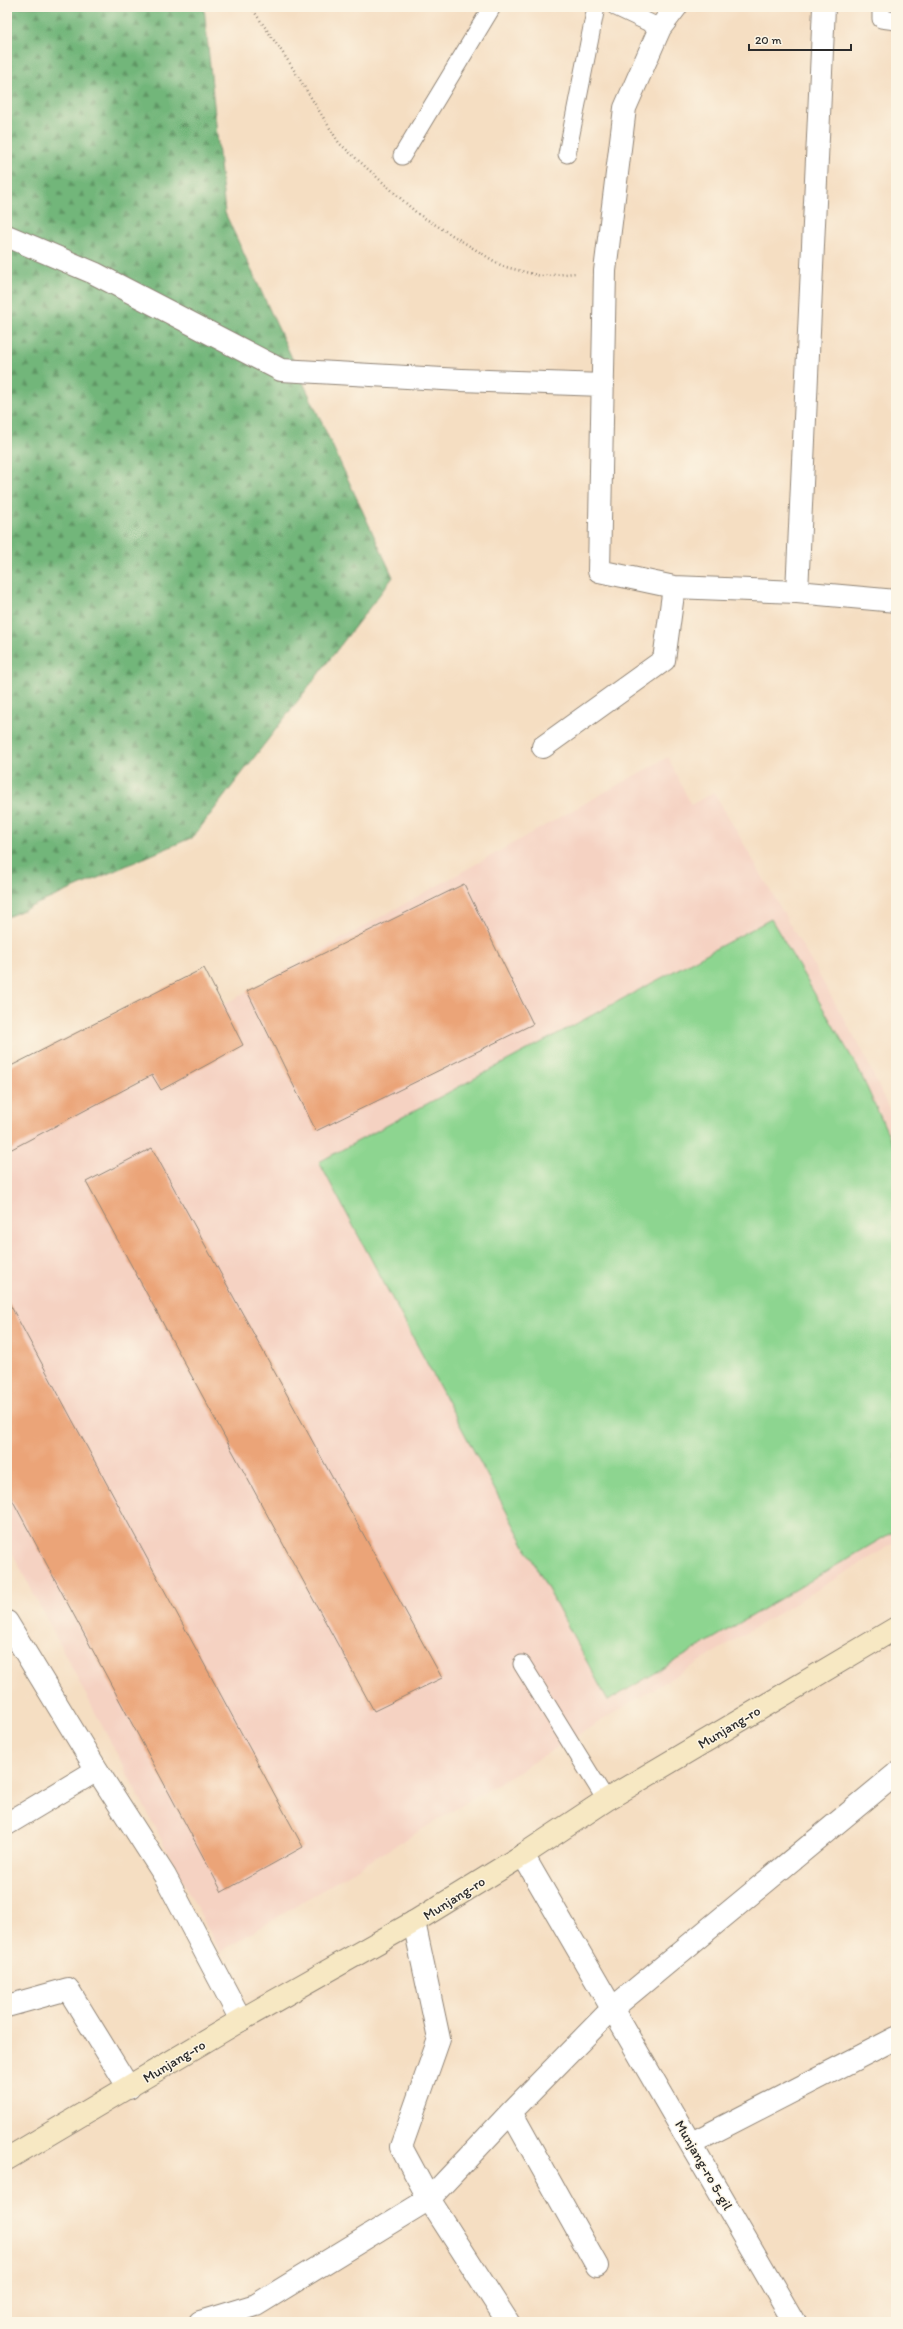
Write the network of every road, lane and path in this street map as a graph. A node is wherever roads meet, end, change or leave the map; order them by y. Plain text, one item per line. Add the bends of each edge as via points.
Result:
1 (492, 7) edge
2 (596, 7) edge
3 (616, 7) edge
4 (676, 7) edge
5 (824, 7) edge
6 (881, 7) edge
7 (896, 21) edge
8 (660, 28) junction
9 (567, 154) dead end
10 (402, 156) dead end
11 (7, 236) edge
12 (603, 385) junction
13 (674, 587) junction
14 (797, 592) junction
15 (896, 601) edge
16 (543, 747) dead end
17 (7, 1622) edge
18 (896, 1628) edge
19 (522, 1664) dead end
20 (97, 1770) junction
21 (896, 1774) edge
22 (606, 1800) junction
23 (7, 1824) edge
24 (524, 1855) junction
25 (414, 1922) junction
26 (7, 2006) edge
27 (612, 2008) junction
28 (241, 2020) junction
29 (896, 2038) edge
30 (129, 2088) junction
31 (510, 2112) junction
32 (692, 2143) junction
33 (7, 2159) edge
34 (430, 2199) junction
35 (597, 2266) dead end
36 (200, 2322) edge
37 (508, 2322) edge
38 (794, 2322) edge

1 - 10 lane
2 - 9 lane
3 - 8 lane
4 - 8 street
5 - 14 street
6 - 7 lane via 881,19
8 - 12 street via 625,108 605,271
11 - 12 street via 94,273 281,370
12 - 13 street via 600,571
13 - 14 street
13 - 16 street via 664,660
14 - 15 street
17 - 20 street
18 - 22 street, Munjang-ro
19 - 22 lane
20 - 23 street
20 - 28 street via 165,1876
21 - 27 street
22 - 24 street, Munjang-ro
24 - 25 street, Munjang-ro
24 - 27 street, Munjang-ro 5-gil
25 - 28 street, Munjang-ro
25 - 34 street via 439,2039 401,2147
26 - 30 street via 68,1989
27 - 31 street
27 - 32 street, Munjang-ro 5-gil
28 - 30 street, Munjang-ro
29 - 32 street
30 - 33 street, Munjang-ro
31 - 34 street
31 - 35 street
32 - 38 street, Munjang-ro 5-gil
34 - 36 street via 256,2305
34 - 37 street

